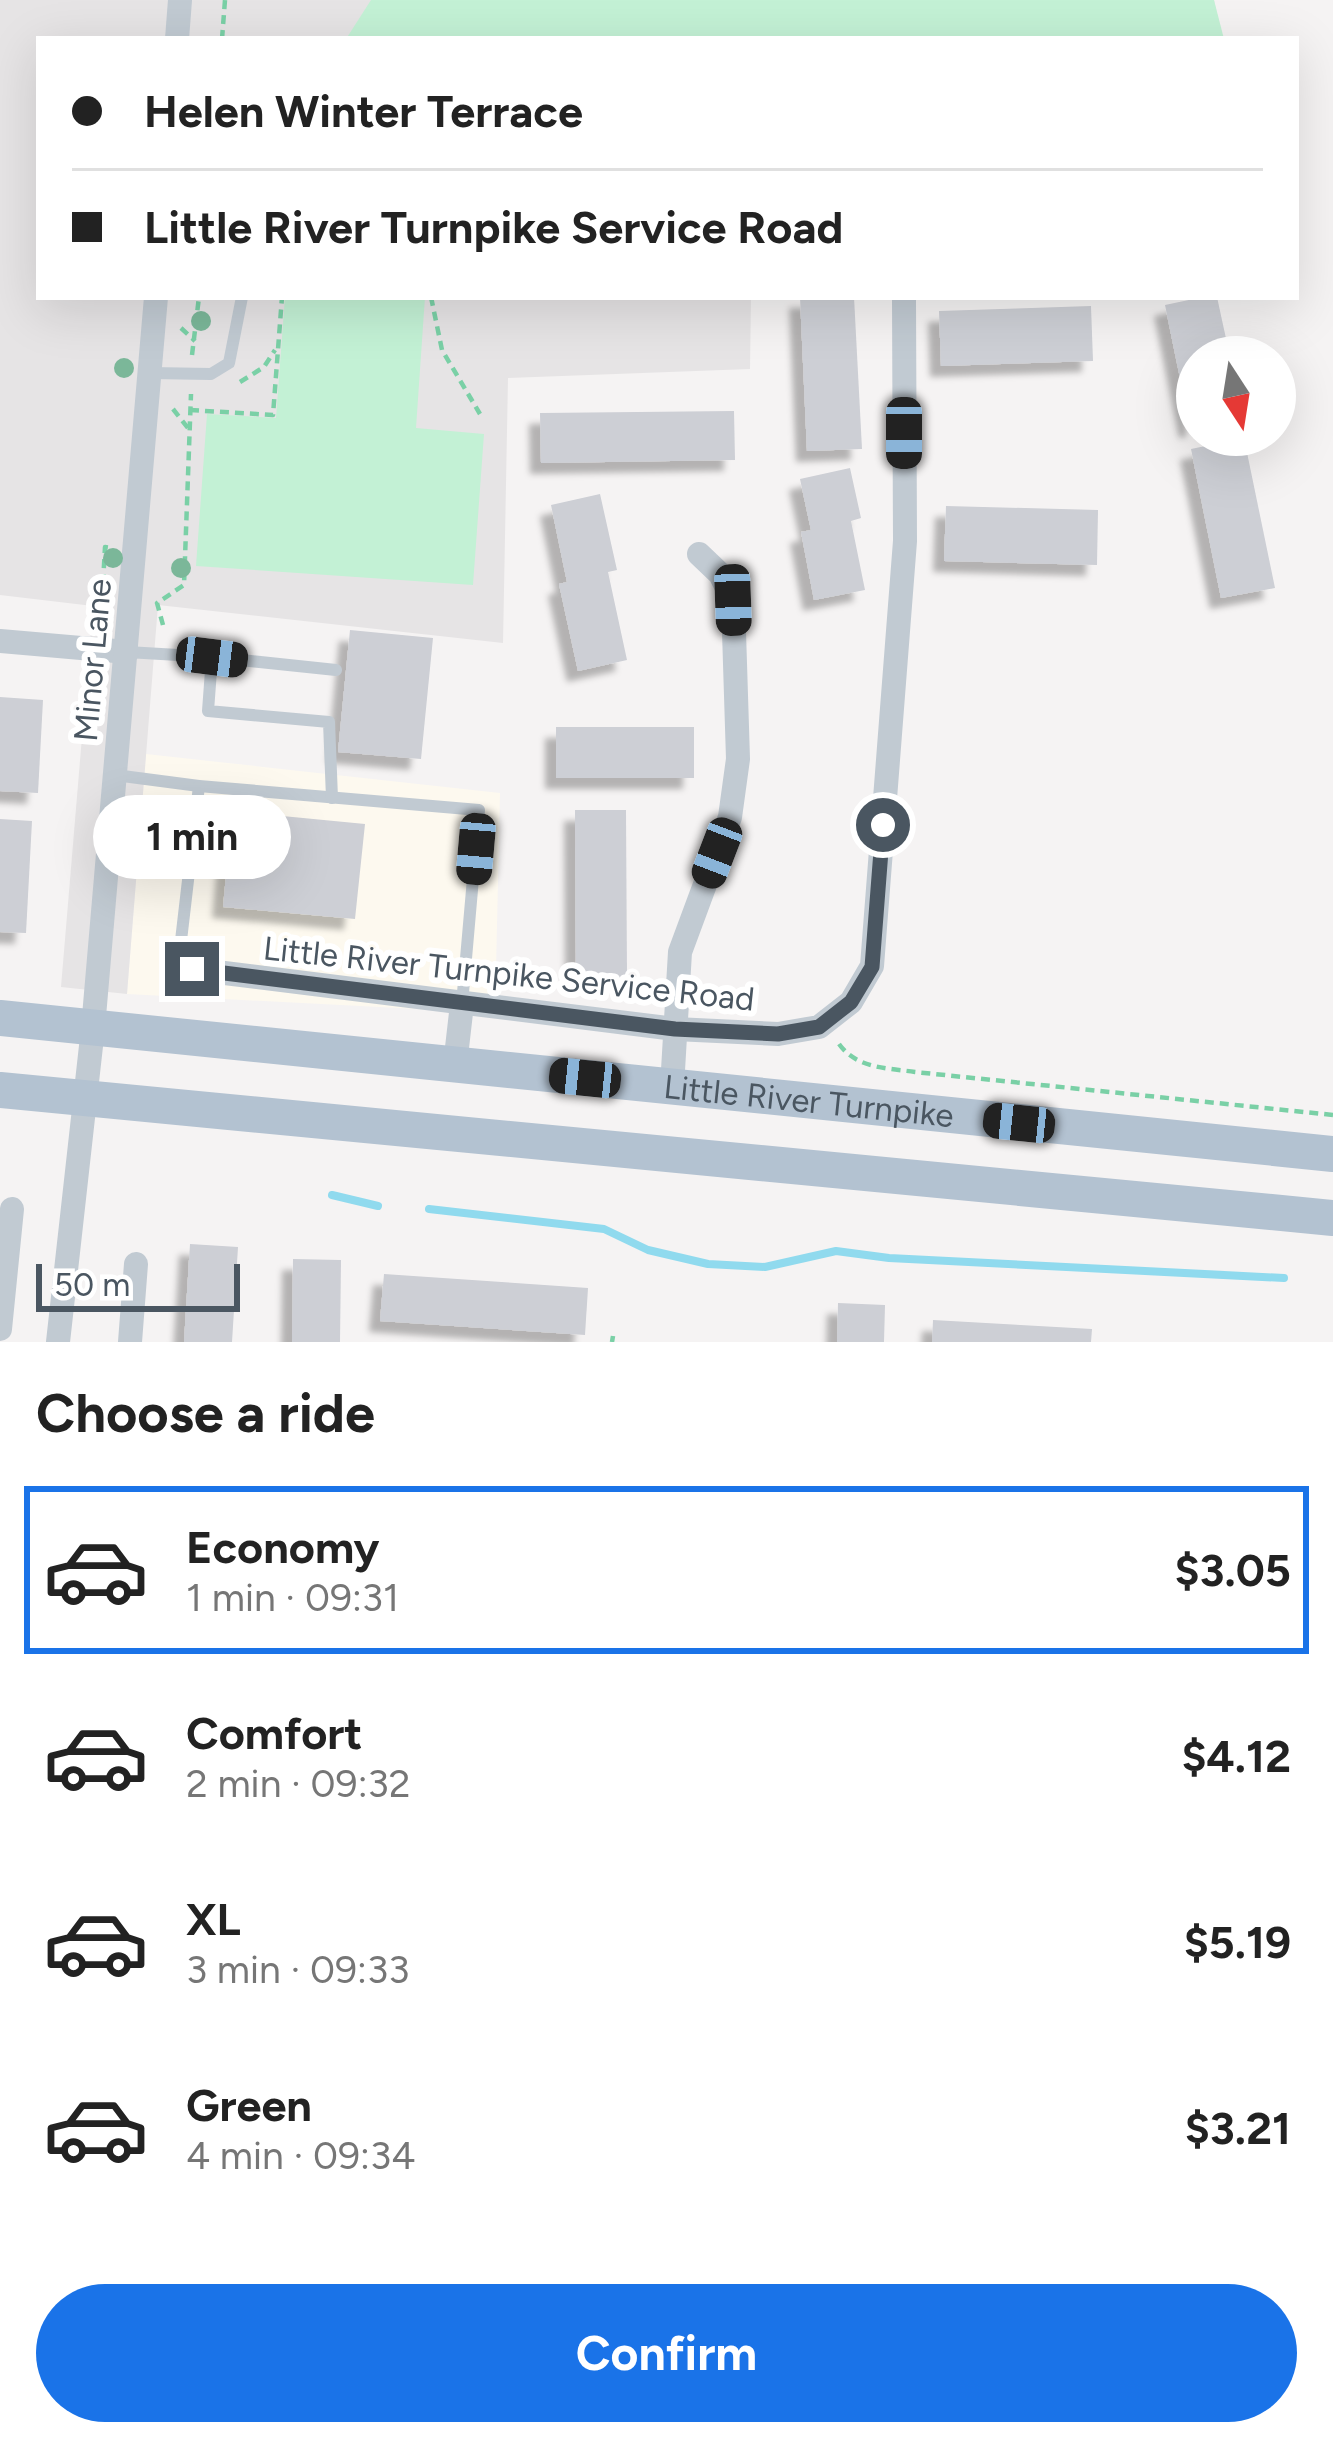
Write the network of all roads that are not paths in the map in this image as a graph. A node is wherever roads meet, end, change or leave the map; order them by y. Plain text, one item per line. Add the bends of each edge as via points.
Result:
1 (181, 0) edge
2 (177, 36) edge
3 (156, 300) edge
4 (241, 300) edge
5 (904, 300) dead end
6 (150, 373) junction
7 (699, 554) dead end
8 (0, 641) edge
9 (127, 652) junction
10 (212, 657) junction
11 (336, 670) dead end
12 (116, 775) junction
13 (199, 786) junction
14 (332, 798) junction
15 (192, 969) joint
16 (462, 1004) junction
17 (0, 1018) edge
18 (93, 1028) junction
19 (675, 1029) junction
20 (455, 1065) junction
21 (672, 1087) junction
22 (0, 1090) edge
23 (85, 1098) junction
24 (1333, 1154) edge
25 (11, 1209) dead end
26 (1333, 1218) edge
27 (136, 1264) dead end
28 (0, 1329) edge
29 (58, 1342) edge
30 (130, 1342) edge

1 - 2 street
3 - 6 street, Minor Lane
4 - 6 lane via 229,363 211,374
5 - 19 street, Little River Turnpike Service Road via 905,541 872,967 828,1033
6 - 9 street, Minor Lane
7 - 19 street via 733,600 738,759 730,817 680,952
8 - 9 street
9 - 10 lane
9 - 12 street, Minor Lane
10 - 11 lane
10 - 14 lane via 208,711 329,722
12 - 13 lane
12 - 18 street, Minor Lane
13 - 14 lane
13 - 15 lane via 180,949
14 - 16 lane via 479,810
15 - 16 street, Little River Turnpike Service Road
16 - 19 street, Little River Turnpike Service Road
16 - 20 street
17 - 18 main road, Little River Turnpike
18 - 20 main road, Little River Turnpike
18 - 23 street, Minor Lane
19 - 21 street
20 - 21 main road, Little River Turnpike
21 - 24 main road, Little River Turnpike
22 - 23 main road, Little River Turnpike
23 - 26 main road, Little River Turnpike
23 - 29 street, Minor Lane
25 - 28 street
27 - 30 street

